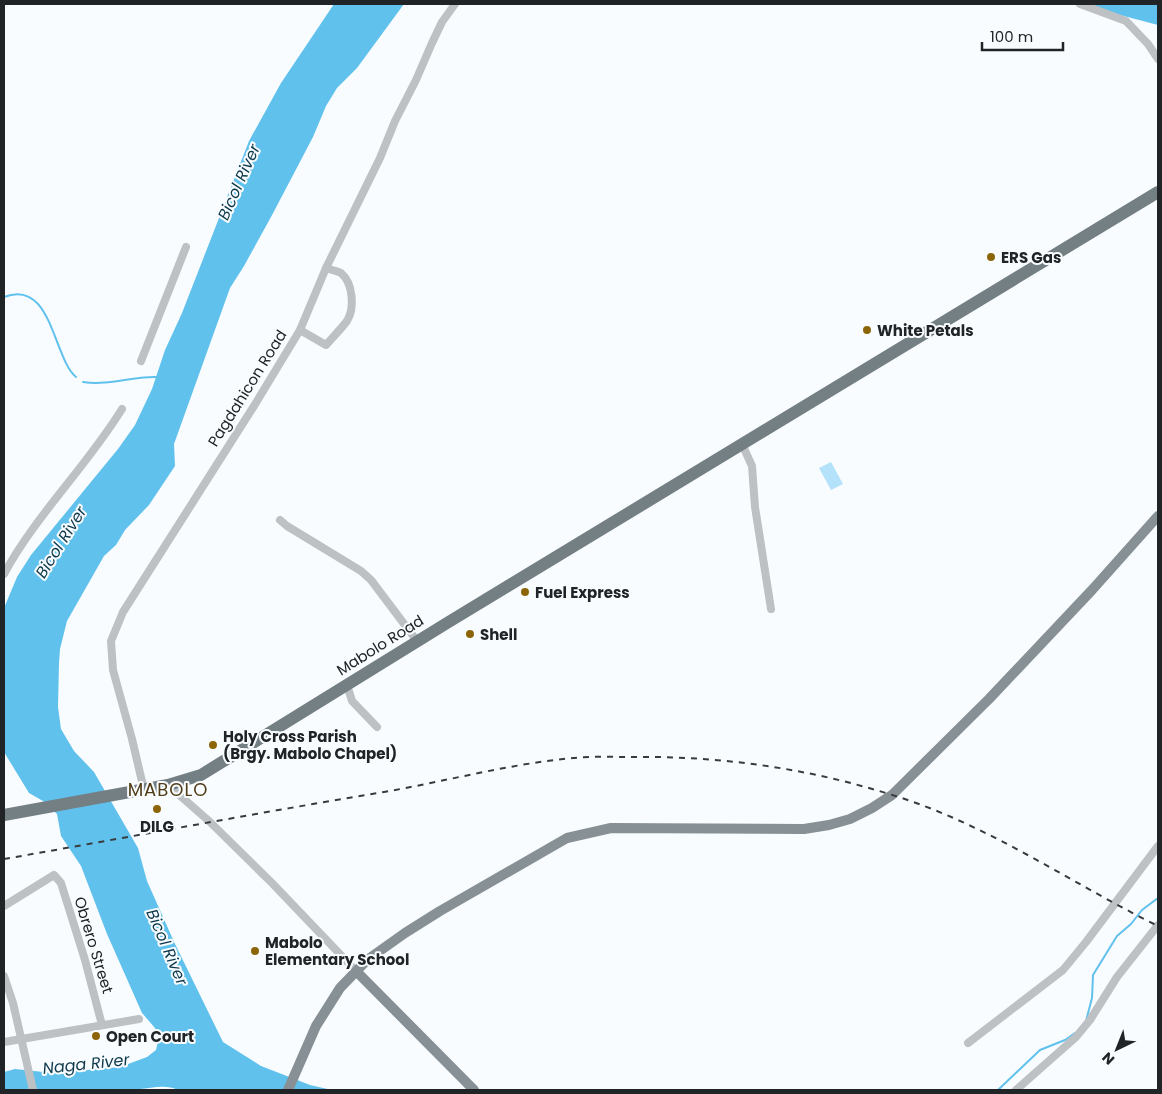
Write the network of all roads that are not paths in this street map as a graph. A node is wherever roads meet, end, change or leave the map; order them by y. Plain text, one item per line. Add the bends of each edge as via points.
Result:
1 (455, 4) edge
2 (1080, 4) edge
3 (1158, 59) edge
4 (1158, 192) edge
5 (186, 247) dead end
6 (326, 268) junction
7 (300, 330) junction
8 (141, 361) dead end
9 (122, 409) dead end
10 (745, 443) junction
11 (1158, 516) edge
12 (280, 520) dead end
13 (4, 574) edge
14 (771, 609) dead end
15 (417, 642) junction
16 (347, 685) junction
17 (377, 727) dead end
18 (168, 785) junction
19 (144, 790) junction
20 (4, 814) edge
21 (1158, 846) edge
22 (4, 906) edge
23 (1158, 925) edge
24 (357, 972) junction
25 (4, 976) edge
26 (139, 1019) dead end
27 (102, 1025) junction
28 (22, 1039) junction
29 (4, 1042) edge
30 (968, 1043) dead end
31 (33, 1090) edge
32 (288, 1090) edge
33 (474, 1090) edge
34 (1016, 1090) edge

1 - 6 street, Pagdahicon Road via 442,22
2 - 3 street via 1126,22
4 - 10 highway, Mabolo Road
5 - 8 street
6 - 7 street, Pagdahicon Road
6 - 7 street via 341,273 347,282 351,295 348,319 326,345
7 - 19 street, Pagdahicon Road via 123,612 111,641 113,670
9 - 13 street
10 - 14 street via 752,466
10 - 15 highway, Mabolo Road
11 - 24 main road via 989,699 892,795 872,808 850,819 804,829 611,828 567,838 405,933 376,953
12 - 15 street via 361,571
15 - 16 highway, Mabolo Road
16 - 17 street via 352,701
16 - 18 highway, Mabolo Road via 201,775
18 - 19 highway, Mabolo Road
18 - 24 street via 272,883
19 - 20 highway, Mabolo Road
21 - 30 street via 1063,970
22 - 27 street, Obrero Street via 54,875 61,883
23 - 34 street via 1076,1037
24 - 32 main road via 340,988 316,1026
24 - 33 main road
25 - 28 street
26 - 27 street
27 - 28 street
28 - 29 street
28 - 31 street

